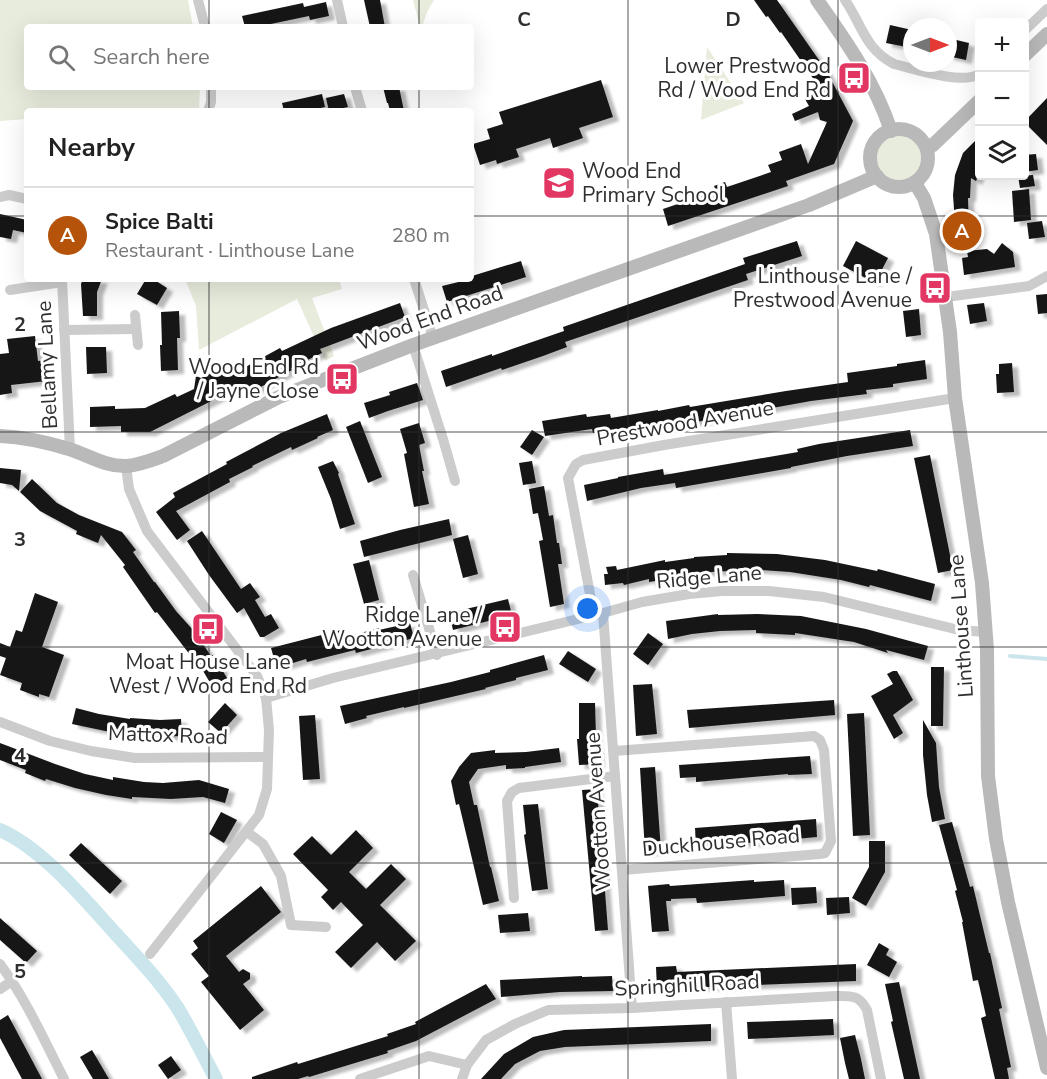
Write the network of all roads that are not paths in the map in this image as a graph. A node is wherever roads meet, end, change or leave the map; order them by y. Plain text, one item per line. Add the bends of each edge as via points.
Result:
1 (198, 0) edge
2 (337, 0) edge
3 (817, 0) edge
4 (845, 0) edge
5 (1047, 9) edge
6 (204, 24) edge
7 (342, 24) edge
8 (1029, 26) edge
9 (1047, 34) edge
10 (1029, 51) edge
11 (975, 76) edge
12 (211, 90) edge
13 (356, 90) edge
14 (975, 105) edge
15 (209, 108) edge
16 (361, 108) edge
17 (891, 130) junction
18 (927, 148) junction
19 (877, 176) junction
20 (915, 183) junction
21 (0, 196) edge
22 (24, 198) edge
23 (1047, 276) edge
24 (52, 282) edge
25 (63, 282) edge
26 (415, 282) edge
27 (9, 290) dead end
28 (946, 297) junction
29 (135, 315) dead end
30 (136, 329) junction
31 (64, 330) junction
32 (433, 338) junction
33 (138, 345) dead end
34 (413, 345) junction
35 (955, 398) junction
36 (0, 435) edge
37 (70, 450) junction
38 (126, 466) junction
39 (455, 481) dead end
40 (413, 575) dead end
41 (598, 614) junction
42 (986, 632) junction
43 (436, 655) junction
44 (266, 698) junction
45 (0, 722) edge
46 (614, 751) junction
47 (268, 757) junction
48 (615, 776) junction
49 (247, 832) junction
50 (622, 870) junction
51 (514, 898) dead end
52 (326, 927) dead end
53 (150, 954) dead end
54 (0, 964) edge
55 (12, 981) junction
56 (0, 989) edge
57 (726, 1002) junction
58 (632, 1008) junction
59 (467, 1065) junction
60 (1047, 1068) edge
61 (64, 1079) edge
62 (360, 1079) edge
63 (462, 1079) edge
64 (732, 1079) edge
65 (881, 1079) edge

1 - 6 street
2 - 7 street
3 - 17 street via 864,70
4 - 11 street via 870,45 886,60 952,77
5 - 8 street
9 - 10 street
12 - 15 street
13 - 16 street
14 - 18 street
17 - 18 street via 911,132
17 - 19 street via 871,150
18 - 20 street via 928,162
19 - 20 street via 897,187
19 - 32 street, Wood End Road via 809,205
20 - 28 street, Linthouse Lane via 936,234
21 - 22 street
23 - 28 street via 1029,286
24 - 27 street
25 - 31 street, Bellamy Lane
26 - 32 street
28 - 35 street, Linthouse Lane
29 - 30 street
30 - 31 street
30 - 33 street
31 - 37 street, Bellamy Lane
32 - 34 street, Wood End Road
34 - 38 street, Wood End Road via 279,397 163,456
34 - 39 street
35 - 41 street, Prestwood Avenue via 664,445 576,464 568,478
35 - 42 street, Linthouse Lane via 981,571
36 - 37 street, Wood End Road
37 - 38 street, Wood End Road
38 - 44 street via 129,489 147,531 257,676
40 - 43 street
41 - 42 street, Ridge Lane via 689,594 769,591 824,597 959,630
41 - 43 street, Ridge Lane
41 - 46 street, Wootton Avenue
42 - 60 street, Linthouse Lane via 988,776 996,839
43 - 44 street, Ridge Lane
44 - 47 street
45 - 47 street, Mattox Road via 50,741 135,758
46 - 48 street, Wootton Avenue
46 - 50 street, Duckhouse Road via 814,736 824,750 831,841 825,853 820,854
47 - 49 street via 267,789 259,815
48 - 50 street, Wootton Avenue
48 - 51 street via 512,792 507,801
49 - 52 street via 263,844 282,876 291,925
49 - 53 street
50 - 58 street, Wootton Avenue
54 - 55 street
55 - 56 street
55 - 61 street
57 - 58 street, Springhill Road
57 - 64 street
57 - 65 street, Springhill Road via 854,996 867,1010
58 - 59 street, Springhill Road via 548,1010 486,1040
59 - 62 street via 429,1056
59 - 63 street, Springhill Road

